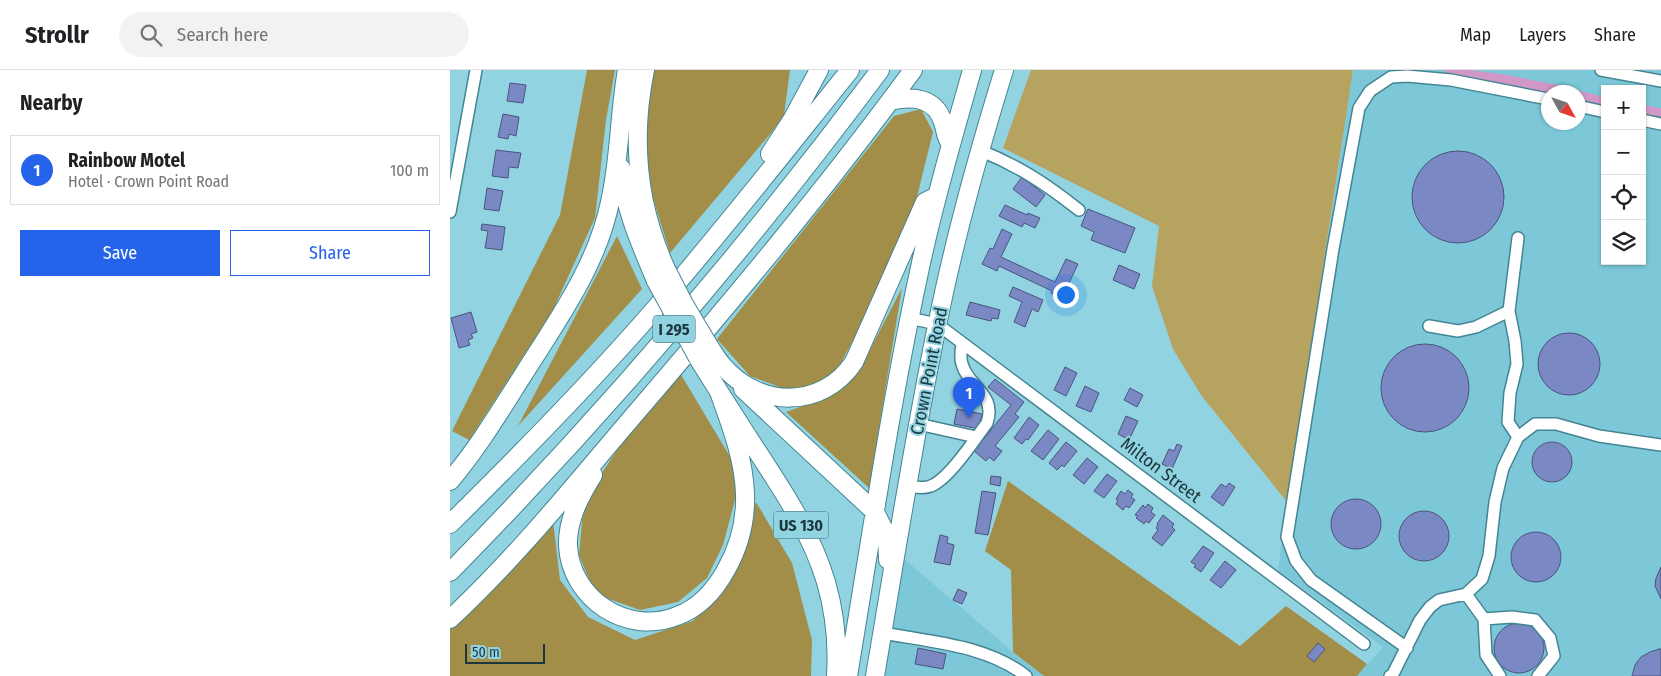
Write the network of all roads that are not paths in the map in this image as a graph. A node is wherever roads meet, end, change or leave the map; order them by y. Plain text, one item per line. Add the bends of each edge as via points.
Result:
1 (476, 70) edge
2 (627, 70) edge
3 (645, 70) edge
4 (819, 70) edge
5 (850, 70) edge
6 (880, 70) edge
7 (913, 70) edge
8 (972, 70) edge
9 (1004, 70) edge
10 (1601, 70) edge
11 (1661, 81) edge
12 (1541, 98) edge
13 (890, 101) junction
14 (1586, 108) edge
15 (1601, 111) edge
16 (1646, 121) edge
17 (1661, 124) edge
18 (619, 133) junction
19 (951, 144) junction
20 (980, 150) junction
21 (937, 196) junction
22 (1078, 210) dead end
23 (450, 212) edge
24 (726, 225) junction
25 (1518, 238) dead end
26 (661, 275) junction
27 (1509, 311) junction
28 (909, 318) junction
29 (937, 324) junction
30 (1429, 326) dead end
31 (962, 344) junction
32 (703, 352) junction
33 (722, 366) junction
34 (719, 392) junction
35 (628, 422) junction
36 (918, 424) junction
37 (976, 437) junction
38 (1518, 437) junction
39 (1661, 445) edge
40 (450, 481) edge
41 (908, 486) junction
42 (875, 512) junction
43 (450, 524) edge
44 (450, 572) edge
45 (1466, 594) junction
46 (886, 612) junction
47 (450, 619) edge
48 (1484, 619) junction
49 (883, 633) junction
50 (1364, 644) dead end
51 (1406, 648) junction
52 (836, 676) edge
53 (848, 676) edge
54 (875, 676) edge
55 (1026, 676) edge
56 (1390, 676) edge
57 (1500, 676) edge
58 (1538, 676) edge

1 - 23 street
2 - 18 highway
3 - 26 highway via 637,126 638,168
4 - 24 highway via 776,146 740,194
5 - 24 highway, I 295
6 - 44 highway, I 295 via 765,220 651,356
7 - 13 highway
8 - 19 highway
9 - 20 highway, Crown Point Road
10 - 11 street
12 - 51 street via 1451,80 1407,76 1392,77 1384,82 1370,92 1359,108 1287,537 1296,561 1311,580
13 - 19 highway via 914,97 929,104 943,121
13 - 35 highway via 767,260
14 - 15 street
16 - 17 street
18 - 26 highway via 622,180 628,205 637,233
18 - 40 highway via 610,202 591,260 490,428
19 - 21 highway
20 - 22 street via 1046,184
20 - 29 highway, Crown Point Road
21 - 28 highway
21 - 33 highway via 925,202 854,362 839,379 810,395 781,398 754,389
24 - 43 highway, I 295 via 580,391
25 - 27 street
26 - 32 highway, bridge via 687,311
27 - 30 street via 1476,327 1458,331
27 - 38 street via 1517,364 1508,422
28 - 29 street
28 - 42 highway
29 - 31 street, Milton Street
29 - 36 highway, Crown Point Road
31 - 37 street via 962,365 989,408 987,423
31 - 50 street, Milton Street
32 - 33 highway
32 - 34 highway, US 130
33 - 42 highway
34 - 35 highway via 744,475 745,516 740,538 723,576 704,599 678,616 652,622 624,618 595,603 576,577 568,546 581,496
34 - 52 highway, US 130 via 784,494 821,568 834,617
35 - 47 highway via 519,549
36 - 37 street
36 - 41 highway, Crown Point Road
37 - 41 street via 944,477 933,485 924,488
38 - 39 street via 1535,424 1556,424 1599,436
38 - 45 street via 1503,468 1495,502 1489,556 1482,579
41 - 46 highway, Crown Point Road
42 - 46 highway via 888,544
42 - 53 highway
45 - 48 street
45 - 51 street via 1439,600 1430,607
46 - 49 highway, Crown Point Road
48 - 57 street via 1486,655
48 - 58 street via 1512,617 1535,620 1550,638 1554,656
49 - 54 highway, Crown Point Road
49 - 55 street via 977,651
51 - 56 street

